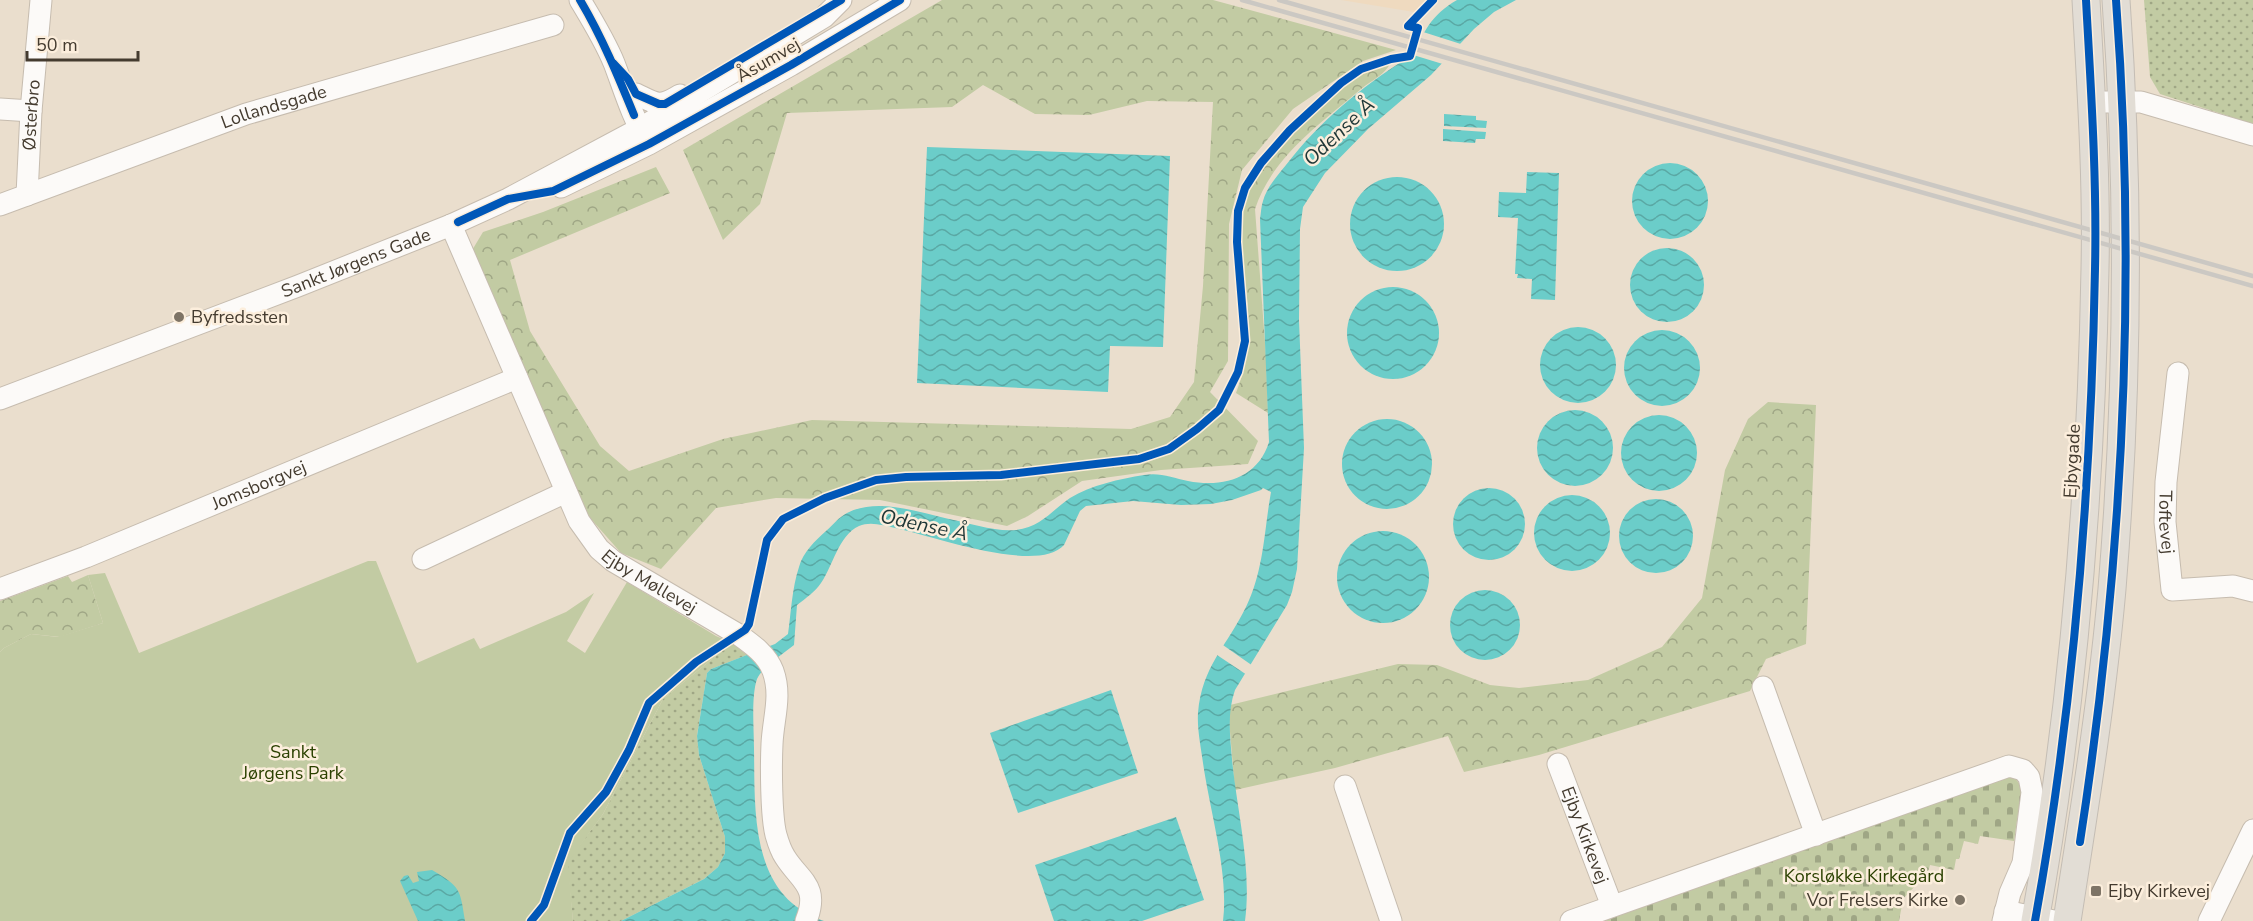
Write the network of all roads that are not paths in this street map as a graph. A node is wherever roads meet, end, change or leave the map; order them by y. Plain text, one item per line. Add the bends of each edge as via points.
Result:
1 (41, 0) edge
2 (580, 0) edge
3 (900, 0) edge
4 (2086, 0) edge
5 (2116, 0) edge
6 (840, 1) edge
7 (553, 25) dead end
8 (614, 63) junction
9 (636, 94) junction
10 (2123, 100) junction
11 (2092, 102) junction
12 (0, 109) edge
13 (31, 111) junction
14 (650, 133) junction
15 (2253, 135) edge
16 (27, 195) junction
17 (0, 205) edge
18 (451, 225) junction
19 (2178, 373) dead end
20 (517, 378) junction
21 (0, 399) edge
22 (566, 492) junction
23 (423, 559) dead end
24 (0, 589) edge
25 (2253, 591) edge
26 (1763, 687) dead end
27 (1558, 764) dead end
28 (2009, 766) joint
29 (1345, 786) dead end
30 (2253, 830) edge
31 (1816, 835) junction
32 (1612, 906) junction
33 (808, 915) edge
34 (2004, 916) edge
35 (2042, 920) edge
36 (1391, 921) edge
37 (1570, 921) edge
38 (2067, 921) edge
39 (2209, 921) edge

1 - 13 street, Østerbro
2 - 8 street
3 - 14 street, Åsumvej via 791,65
4 - 11 main road, Ejbygade
5 - 10 main road
6 - 9 street via 665,104
6 - 14 street, Åsumvej via 824,17
7 - 16 street, Lollandsgade via 246,114
8 - 9 street
8 - 14 street
9 - 14 street
10 - 11 street
10 - 15 street
10 - 38 main road via 2126,305 2112,590
11 - 35 main road, Ejbygade via 2095,268 2080,579
12 - 13 street
13 - 16 street, Østerbro
14 - 18 street, Sankt Jørgens Gade via 553,191 508,199
16 - 17 street, Lollandsgade
18 - 20 street, Ejby Møllevej
18 - 21 street, Sankt Jørgens Gade
19 - 25 street, Toftevej via 2166,482 2165,522 2172,590 2233,586
20 - 22 street, Ejby Møllevej
20 - 24 street, Jomsborgvej
22 - 23 street
22 - 33 street, Ejby Møllevej via 579,521 599,549 739,635 758,649 773,671 778,694 772,744 776,834 785,857 802,876 810,893
26 - 31 street
27 - 32 street, Ejby Kirkevej
28 - 31 street, Ejby Kirkevej
28 - 34 street, Ejbygade via 2023,770 2032,792 2023,863
29 - 36 street
30 - 39 street
31 - 32 street, Ejby Kirkevej
32 - 37 street, Ejby Kirkevej
34 - 35 street, Ejbygade

